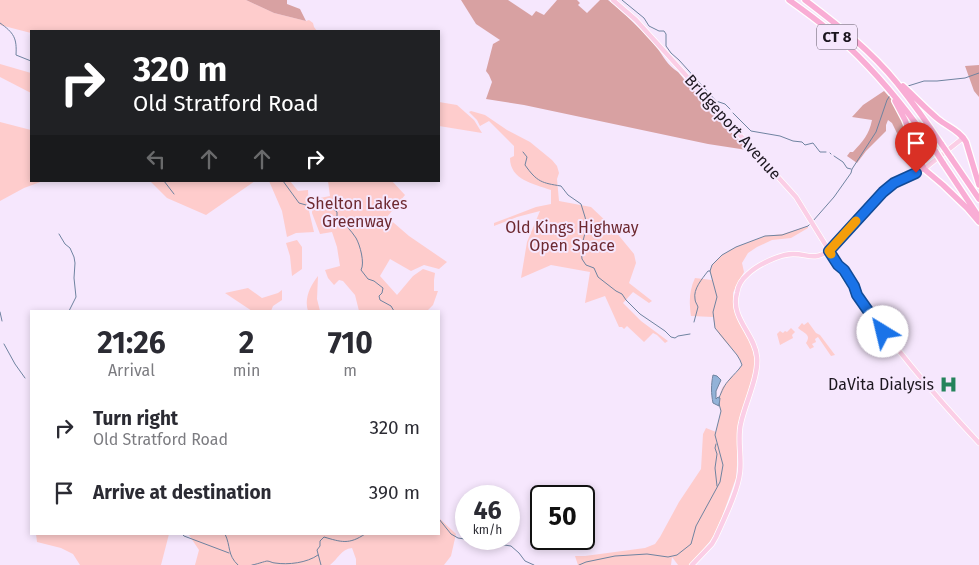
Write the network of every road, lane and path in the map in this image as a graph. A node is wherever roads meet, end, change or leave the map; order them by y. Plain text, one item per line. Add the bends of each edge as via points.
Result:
1 (613, 0) edge
2 (789, 0) edge
3 (805, 0) edge
4 (909, 95) junction
5 (896, 101) junction
6 (963, 138) junction
7 (924, 169) junction
8 (979, 186) edge
9 (979, 199) edge
10 (979, 217) edge
11 (979, 222) edge
12 (829, 251) junction
13 (979, 443) edge
14 (692, 565) edge

1 - 12 main road, Bridgeport Avenue via 636,20 796,197
2 - 5 highway, CT 8 via 858,56
3 - 4 highway, CT 8 via 858,43
4 - 6 highway
4 - 9 highway, bridge
5 - 7 highway
5 - 10 highway, bridge via 936,152
6 - 7 main road
6 - 8 highway
7 - 11 highway
7 - 12 main road via 883,192
12 - 13 main road, Bridgeport Avenue via 874,320
12 - 14 main road via 815,257 784,255 752,270 740,284 736,296 737,313 758,361 740,429 740,474 712,544

